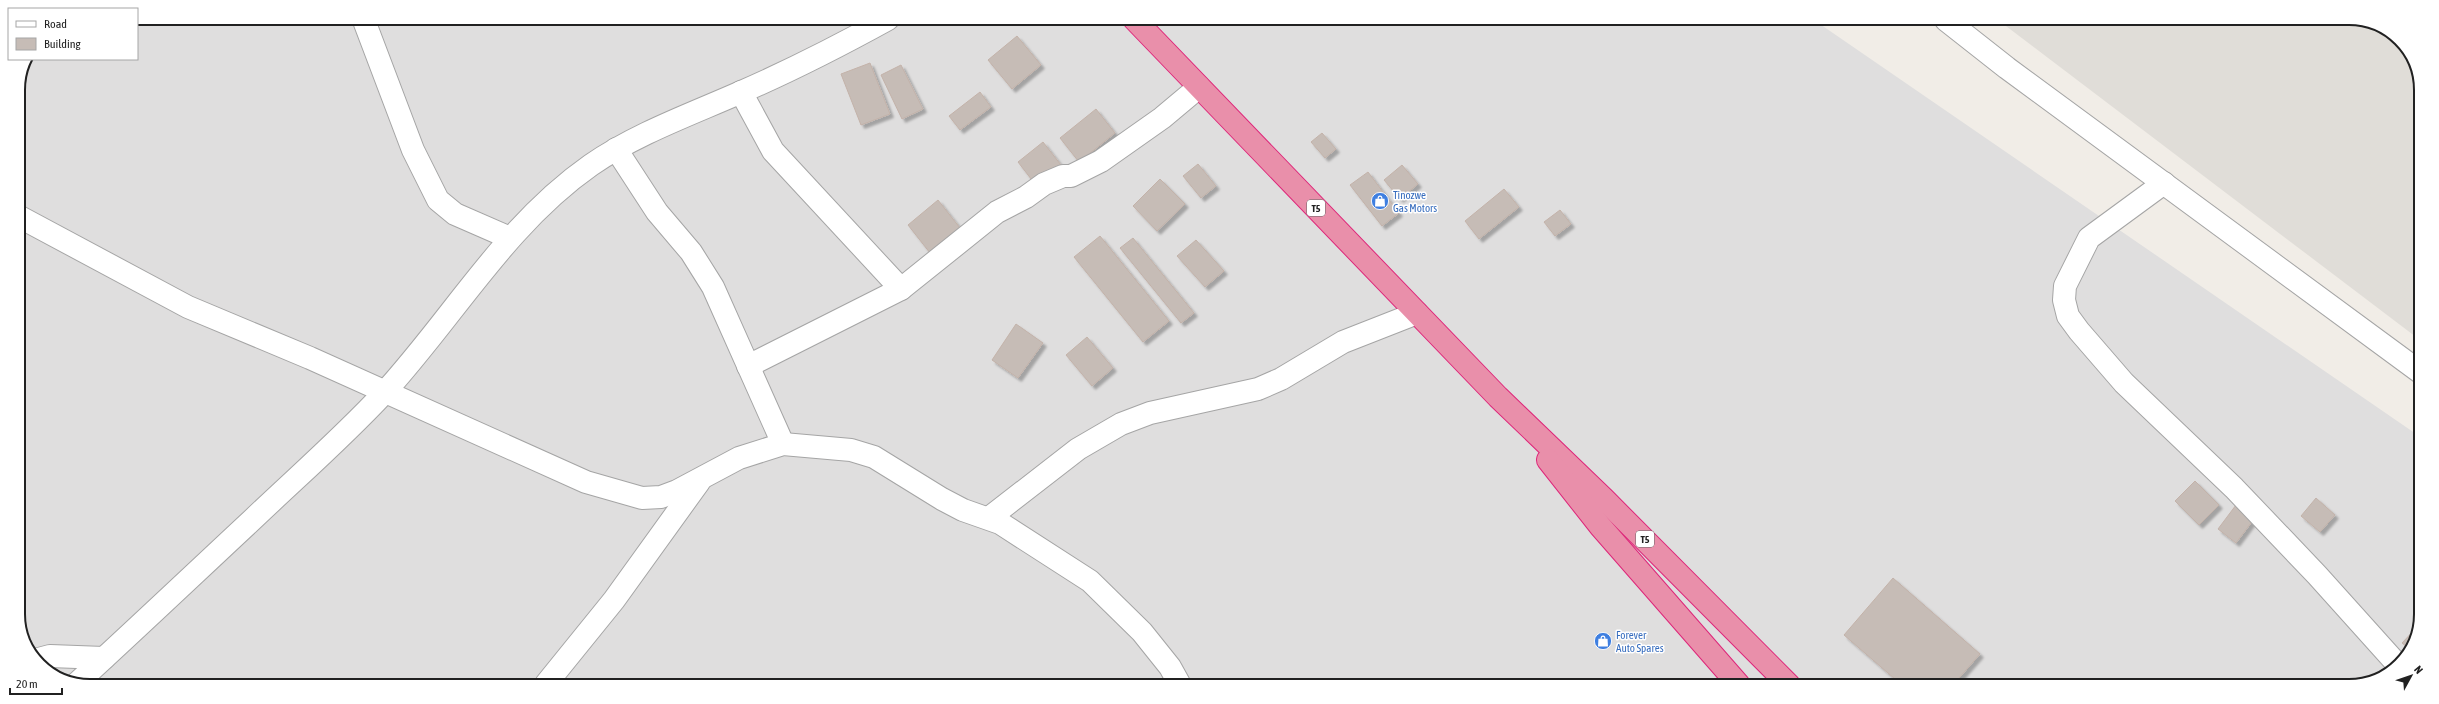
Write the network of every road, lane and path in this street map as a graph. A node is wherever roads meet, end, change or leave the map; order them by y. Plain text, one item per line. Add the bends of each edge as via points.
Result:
1 (366, 25) edge
2 (877, 25) edge
3 (1140, 25) edge
4 (1953, 25) edge
5 (1199, 87) junction
6 (741, 92) junction
7 (616, 149) junction
8 (2164, 183) junction
9 (25, 220) edge
10 (510, 238) junction
11 (901, 289) junction
12 (1417, 313) junction
13 (748, 366) junction
14 (2414, 368) edge
15 (385, 391) junction
16 (1498, 397) junction
17 (783, 444) junction
18 (702, 478) junction
19 (989, 518) junction
20 (2391, 657) edge
21 (43, 658) edge
22 (104, 658) junction
23 (82, 678) edge
24 (550, 679) edge
25 (1177, 679) edge
26 (1734, 679) edge
27 (1783, 679) edge

1 - 10 street via 413,150 438,200 455,214
2 - 6 street via 833,49
3 - 5 highway, T5
4 - 8 street
5 - 11 street via 1162,118 1101,161 1070,176 1063,176 1044,184 997,212
5 - 12 highway, T5
6 - 7 street
6 - 11 street via 776,156
7 - 10 street via 555,193
7 - 13 street via 713,287
8 - 14 street
8 - 20 street via 2089,238 2065,286 2064,300 2068,316 2124,383 2234,488
9 - 15 street via 188,307
10 - 15 street
11 - 13 street
12 - 16 highway, T5
12 - 19 street via 1343,342 1281,379 1258,389 1150,413 1121,424 1078,449
13 - 17 street
15 - 18 street via 586,482 612,490 642,498 662,497
15 - 22 street via 351,427
16 - 26 highway, T5 via 1600,526
16 - 27 highway, T5 via 1610,504
17 - 18 street via 739,458
17 - 19 street via 851,450 874,457 942,499 963,510
18 - 24 street via 614,600
19 - 25 street via 1090,581 1142,632
21 - 22 street via 50,656
22 - 23 street

